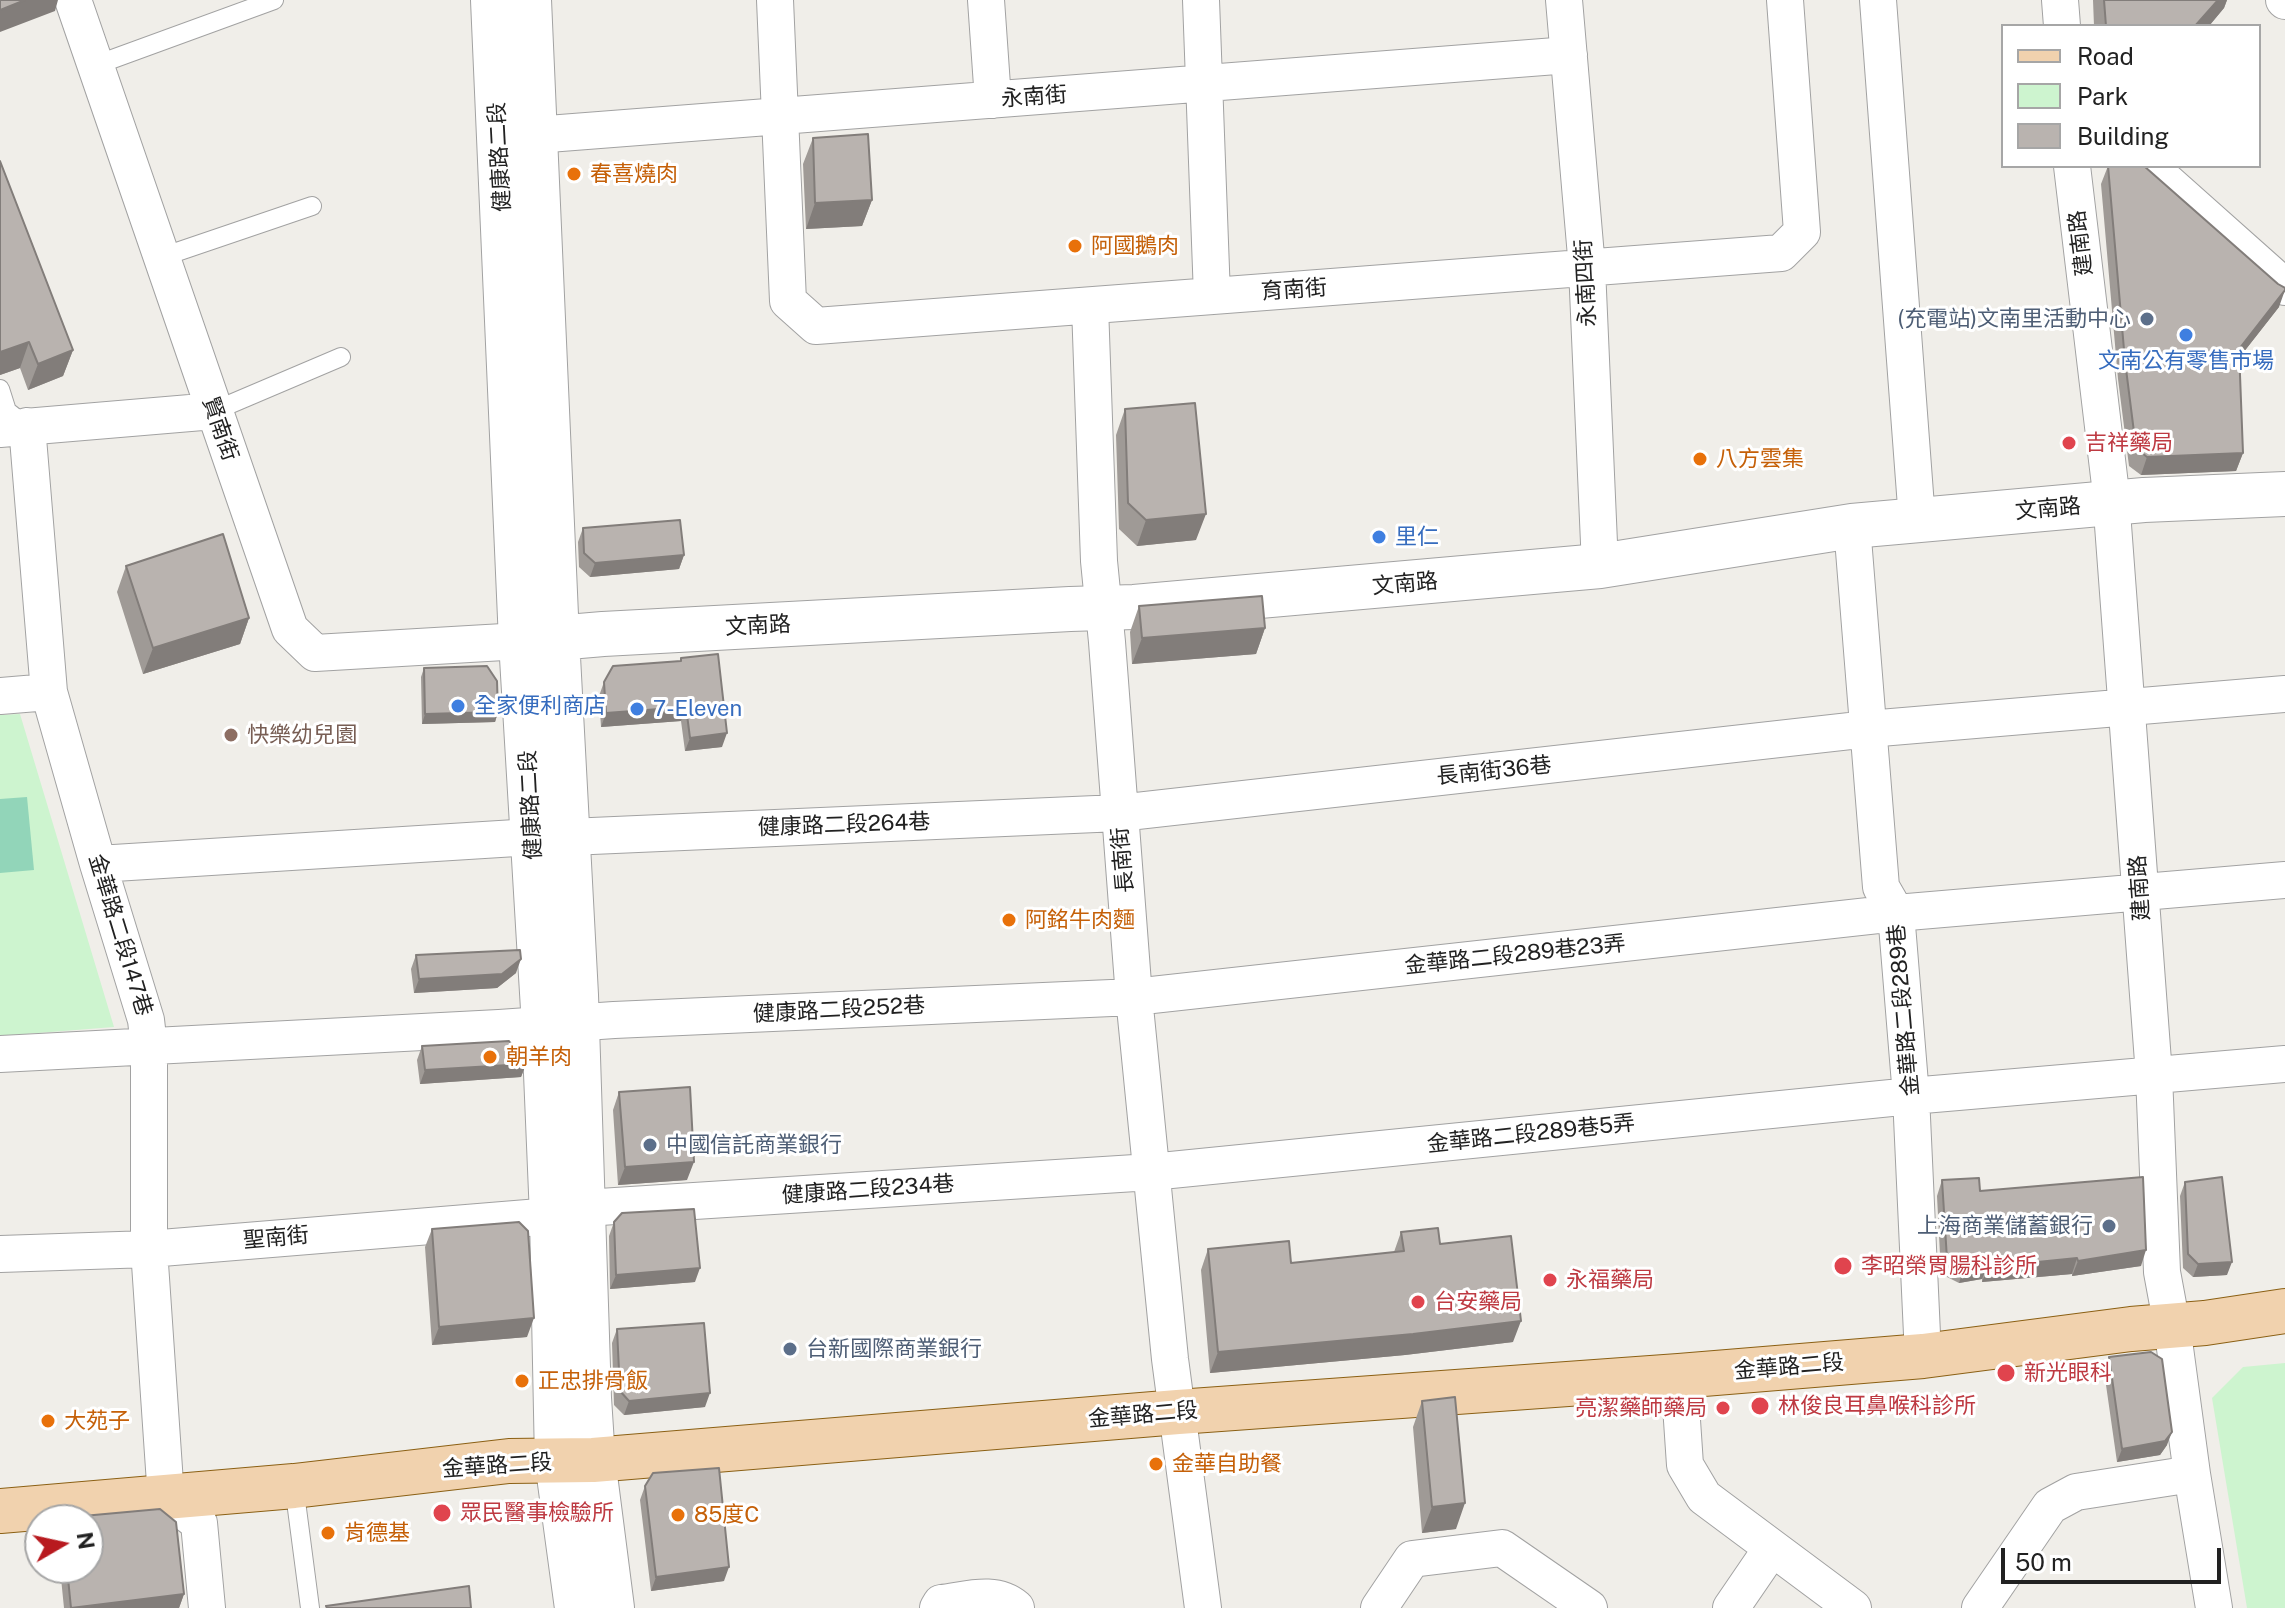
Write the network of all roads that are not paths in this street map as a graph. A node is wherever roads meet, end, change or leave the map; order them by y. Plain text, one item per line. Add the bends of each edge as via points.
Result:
1 (73, 0) edge
2 (274, 0) edge
3 (493, 0) edge
4 (529, 0) edge
5 (775, 0) edge
6 (986, 0) edge
7 (1201, 0) edge
8 (1564, 0) edge
9 (1785, 0) edge
10 (1878, 0) edge
11 (2060, 0) edge
12 (2062, 24) edge
13 (1569, 55) junction
14 (96, 65) junction
15 (1205, 84) junction
16 (993, 100) junction
17 (780, 116) junction
18 (518, 137) junction
19 (2072, 168) edge
20 (2151, 168) edge
21 (312, 206) dead end
22 (162, 257) junction
23 (1587, 268) junction
24 (2285, 287) edge
25 (1212, 296) junction
26 (1090, 306) junction
27 (341, 357) dead end
28 (0, 389) edge
29 (214, 411) junction
30 (14, 427) edge
31 (2285, 494) edge
32 (2111, 503) junction
33 (1917, 520) junction
34 (1852, 526) junction
35 (1600, 566) junction
36 (1104, 607) junction
37 (539, 640) junction
38 (49, 692) junction
39 (2285, 694) edge
40 (0, 696) edge
41 (2127, 707) junction
42 (1868, 729) junction
43 (1119, 813) junction
44 (551, 837) junction
45 (98, 864) junction
46 (2285, 880) edge
47 (2141, 892) junction
48 (1896, 913) junction
49 (1134, 997) junction
50 (560, 1024) junction
51 (149, 1046) junction
52 (0, 1054) edge
53 (2285, 1064) edge
54 (2154, 1075) junction
55 (1911, 1096) junction
56 (1151, 1172) junction
57 (568, 1212) junction
58 (149, 1249) junction
59 (0, 1254) edge
60 (2285, 1311) edge
61 (2172, 1326) junction
62 (1923, 1356) junction
63 (1679, 1376) junction
64 (1178, 1412) junction
65 (575, 1460) junction
66 (2192, 1474) junction
67 (294, 1486) junction
68 (166, 1498) junction
69 (0, 1511) edge
70 (1772, 1548) junction
71 (207, 1608) edge
72 (310, 1608) edge
73 (577, 1608) edge
74 (612, 1608) edge
75 (938, 1608) edge
76 (1016, 1608) edge
77 (1203, 1608) edge
78 (1379, 1608) edge
79 (1589, 1608) edge
80 (1731, 1608) edge
81 (1853, 1608) edge
82 (1980, 1608) edge
83 (2214, 1608) edge

1 - 14 street, 賢南街
2 - 14 lane
3 - 18 street, 健康路二段
4 - 18 street, 健康路二段
5 - 17 street
6 - 16 street
7 - 15 street
8 - 13 street, 永南四街
9 - 23 street, 育南街 via 1802,232 1781,253
10 - 33 street
11 - 12 street
13 - 15 street, 永南街
13 - 23 street, 永南四街
14 - 22 street, 賢南街
15 - 16 street, 永南街
15 - 25 street
16 - 17 street, 永南街
17 - 18 street, 永南街
17 - 26 street, 育南街 via 788,301 816,326
18 - 37 street, 健康路二段
19 - 32 street, 建南路
20 - 24 street
21 - 22 lane
22 - 29 street, 賢南街
23 - 25 street, 育南街
23 - 35 street, 永南四街
25 - 26 street, 育南街
26 - 36 street, 長南街
27 - 29 lane
28 - 30 lane
29 - 30 street
29 - 37 street, 賢南街 via 290,629 315,653
30 - 38 street, 金華路二段147巷
31 - 32 street, 文南路
32 - 33 street, 文南路
32 - 41 street, 建南路
33 - 34 street, 文南路
34 - 35 street, 文南路
34 - 42 street, 金華路二段289巷
35 - 36 street, 文南路
36 - 37 street, 文南路
36 - 43 street, 長南街
37 - 44 street, 健康路二段
38 - 40 street
38 - 45 street, 金華路二段147巷
39 - 41 street, 長南街36巷
41 - 42 street, 長南街36巷
41 - 47 street, 建南路
42 - 43 street, 長南街36巷
42 - 48 street, 金華路二段289巷 via 1881,887
43 - 44 street, 健康路二段264巷
43 - 49 street, 長南街
44 - 45 street, 健康路二段264巷
44 - 50 street, 健康路二段
45 - 51 street, 金華路二段147巷 via 146,1020
46 - 47 street, 金華路二段289巷23弄
47 - 48 street, 金華路二段289巷23弄
47 - 54 street, 建南路
48 - 49 street, 金華路二段289巷23弄
48 - 55 street, 金華路二段289巷
49 - 50 street, 健康路二段252巷
49 - 56 street, 長南街
50 - 51 street, 健康路二段252巷
50 - 57 street, 健康路二段
51 - 52 street, 健康路二段252巷
51 - 58 street, 金華路二段147巷
53 - 54 street, 金華路二段289巷5弄
54 - 55 street, 金華路二段289巷5弄
54 - 61 street, 建南路 via 2162,1272
55 - 56 street, 金華路二段289巷5弄
55 - 62 street, 金華路二段289巷
56 - 57 street, 健康路二段234巷
56 - 64 street, 長南街
57 - 58 street, 聖南街
57 - 65 street, 健康路二段 via 589,1398
58 - 59 street, 聖南街
58 - 68 street, 金華路二段147巷
60 - 61 main road, 金華路二段
61 - 62 main road, 金華路二段
61 - 66 street, 建南路
62 - 63 main road, 金華路二段
63 - 64 main road, 金華路二段
63 - 70 street via 1685,1465 1704,1497
64 - 65 main road, 金華路二段
64 - 77 street, 長南街
65 - 67 main road, 金華路二段 via 509,1461
65 - 73 street, 健康路二段
65 - 74 street, 健康路二段
66 - 82 street via 2076,1492 2050,1506
66 - 83 street, 建南路
67 - 68 main road, 金華路二段
67 - 72 lane
68 - 69 main road, 金華路二段
68 - 71 street via 199,1523
70 - 80 street
70 - 81 street
75 - 76 street via 941,1603 990,1597
78 - 79 street via 1412,1559 1502,1548

